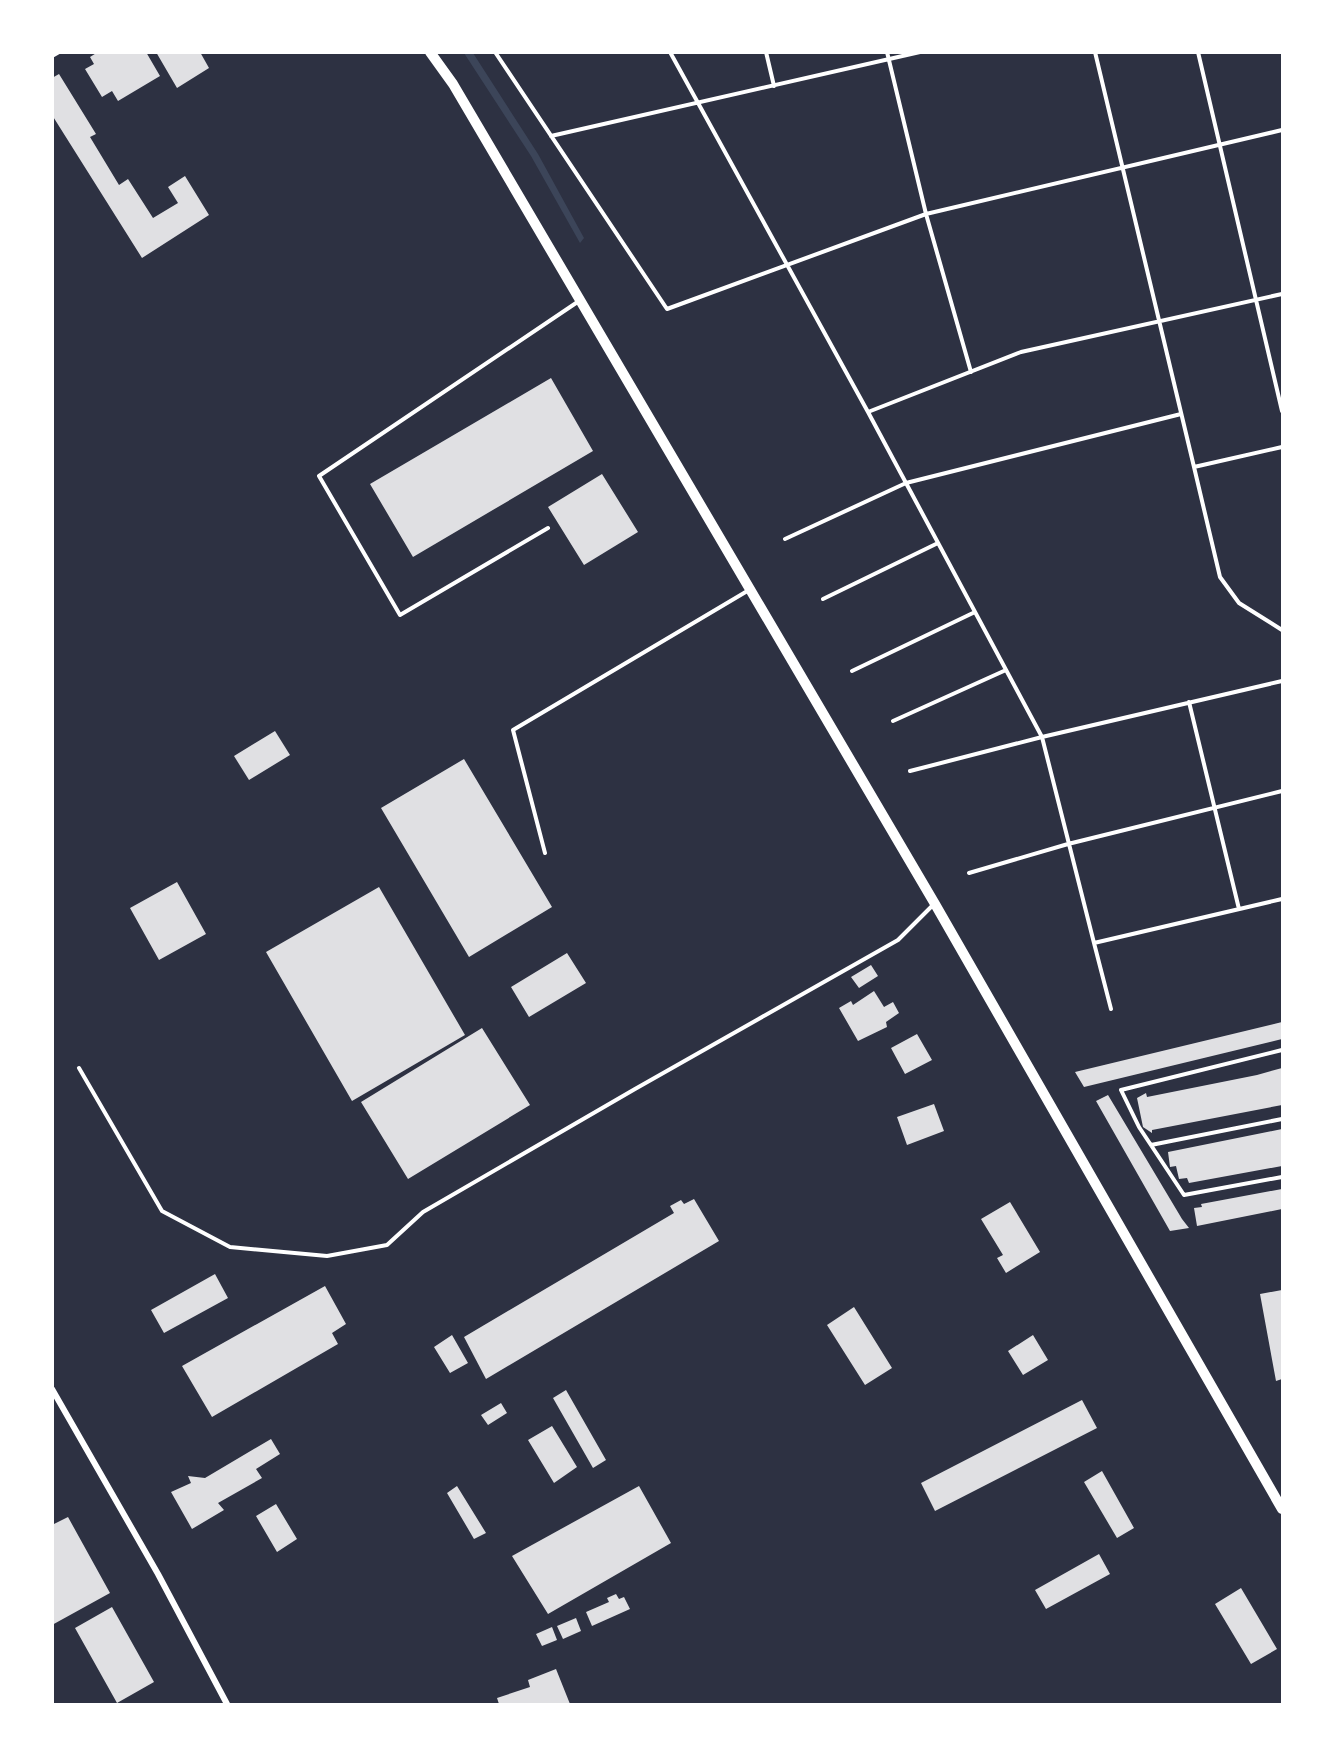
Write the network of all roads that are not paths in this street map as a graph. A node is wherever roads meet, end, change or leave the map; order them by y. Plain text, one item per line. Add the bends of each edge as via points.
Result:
1 (59, 52) edge
2 (430, 52) edge
3 (495, 52) edge
4 (670, 52) edge
5 (766, 52) edge
6 (887, 52) edge
7 (920, 52) edge
8 (1095, 52) edge
9 (1198, 52) edge
10 (52, 56) edge
11 (888, 60) junction
12 (774, 86) junction
13 (698, 103) junction
14 (1282, 130) edge
15 (551, 136) junction
16 (1220, 145) junction
17 (1123, 168) junction
18 (926, 214) junction
19 (787, 263) junction
20 (1282, 294) edge
21 (1257, 300) junction
22 (580, 301) junction
23 (1159, 322) junction
24 (971, 372) junction
25 (1282, 411) edge
26 (868, 412) junction
27 (1181, 414) junction
28 (1282, 447) edge
29 (1194, 467) junction
30 (906, 483) junction
31 (548, 528) dead end
32 (785, 539) dead end
33 (938, 543) junction
34 (750, 590) junction
35 (823, 599) dead end
36 (975, 612) junction
37 (1282, 630) edge
38 (1006, 670) junction
39 (852, 671) dead end
40 (1282, 681) edge
41 (1189, 702) junction
42 (892, 721) dead end
43 (1042, 737) junction
44 (909, 771) dead end
45 (1282, 791) edge
46 (1214, 808) junction
47 (1068, 844) junction
48 (545, 853) dead end
49 (969, 873) dead end
50 (1282, 899) edge
51 (935, 904) junction
52 (1239, 909) junction
53 (1094, 943) junction
54 (1111, 1009) dead end
55 (1282, 1050) edge
56 (79, 1068) dead end
57 (1282, 1119) edge
58 (1151, 1145) junction
59 (1282, 1178) edge
60 (52, 1389) edge
61 (1282, 1509) edge
62 (227, 1704) edge

1 - 10 lane
2 - 22 main road via 453,84
3 - 15 lane
4 - 13 lane
5 - 12 lane
6 - 11 lane
7 - 11 lane
8 - 17 lane
9 - 16 lane
11 - 12 lane
11 - 18 lane
12 - 13 lane
13 - 15 lane
13 - 19 lane
14 - 16 lane
15 - 19 lane via 667,309
16 - 17 lane
16 - 21 lane
17 - 18 lane
17 - 23 lane
18 - 19 lane
18 - 24 lane
19 - 26 lane
20 - 21 lane
21 - 23 lane
21 - 25 lane
22 - 31 lane via 319,476 400,615
22 - 34 main road
23 - 24 lane via 1021,352
23 - 27 lane
24 - 26 lane
26 - 30 lane
27 - 29 lane
27 - 30 lane
28 - 29 lane
29 - 37 lane via 1220,577 1239,603
30 - 32 lane
30 - 33 lane
33 - 35 lane
33 - 36 lane
34 - 48 lane via 513,730
34 - 51 main road
36 - 38 lane
36 - 39 lane
38 - 42 lane
38 - 43 lane
40 - 41 lane
41 - 43 lane
41 - 46 lane
43 - 44 lane
43 - 47 lane
45 - 46 lane
46 - 47 lane
46 - 52 lane
47 - 49 lane
47 - 53 lane
50 - 52 lane
51 - 56 lane via 898,940 423,1212 387,1245 327,1256 230,1247 162,1211
51 - 61 main road
52 - 53 lane
53 - 54 lane
55 - 58 lane via 1121,1090
57 - 58 lane
58 - 59 lane via 1184,1196
60 - 62 street

